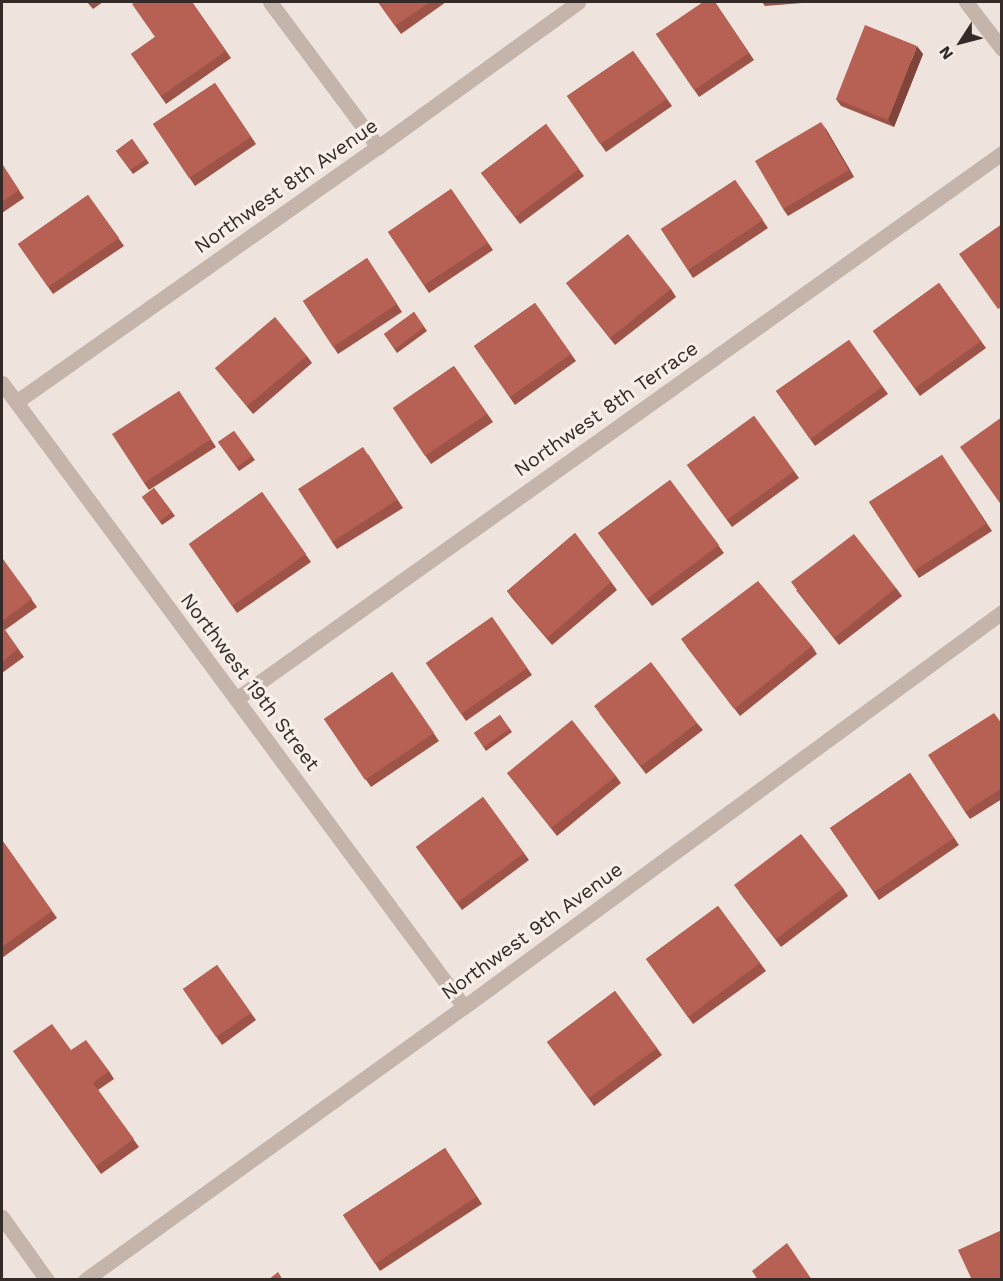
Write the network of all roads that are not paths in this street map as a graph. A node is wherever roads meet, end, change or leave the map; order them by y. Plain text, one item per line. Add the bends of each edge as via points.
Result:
1 (270, 2) edge
2 (578, 2) edge
3 (966, 2) edge
4 (1002, 49) edge
5 (378, 147) junction
6 (1002, 153) edge
7 (2, 383) edge
8 (16, 402) junction
9 (1002, 612) edge
10 (236, 699) junction
11 (464, 1007) junction
12 (2, 1217) edge
13 (47, 1280) edge
14 (85, 1280) edge

1 - 5 street
2 - 5 street, Northwest 8th Avenue
3 - 4 street
5 - 8 street, Northwest 8th Avenue
6 - 10 street, Northwest 8th Terrace
7 - 8 street, Northwest 19th Street
8 - 10 street, Northwest 19th Street
9 - 11 street, Northwest 9th Avenue
10 - 11 street, Northwest 19th Street
11 - 14 street, Northwest 9th Avenue
12 - 13 street

